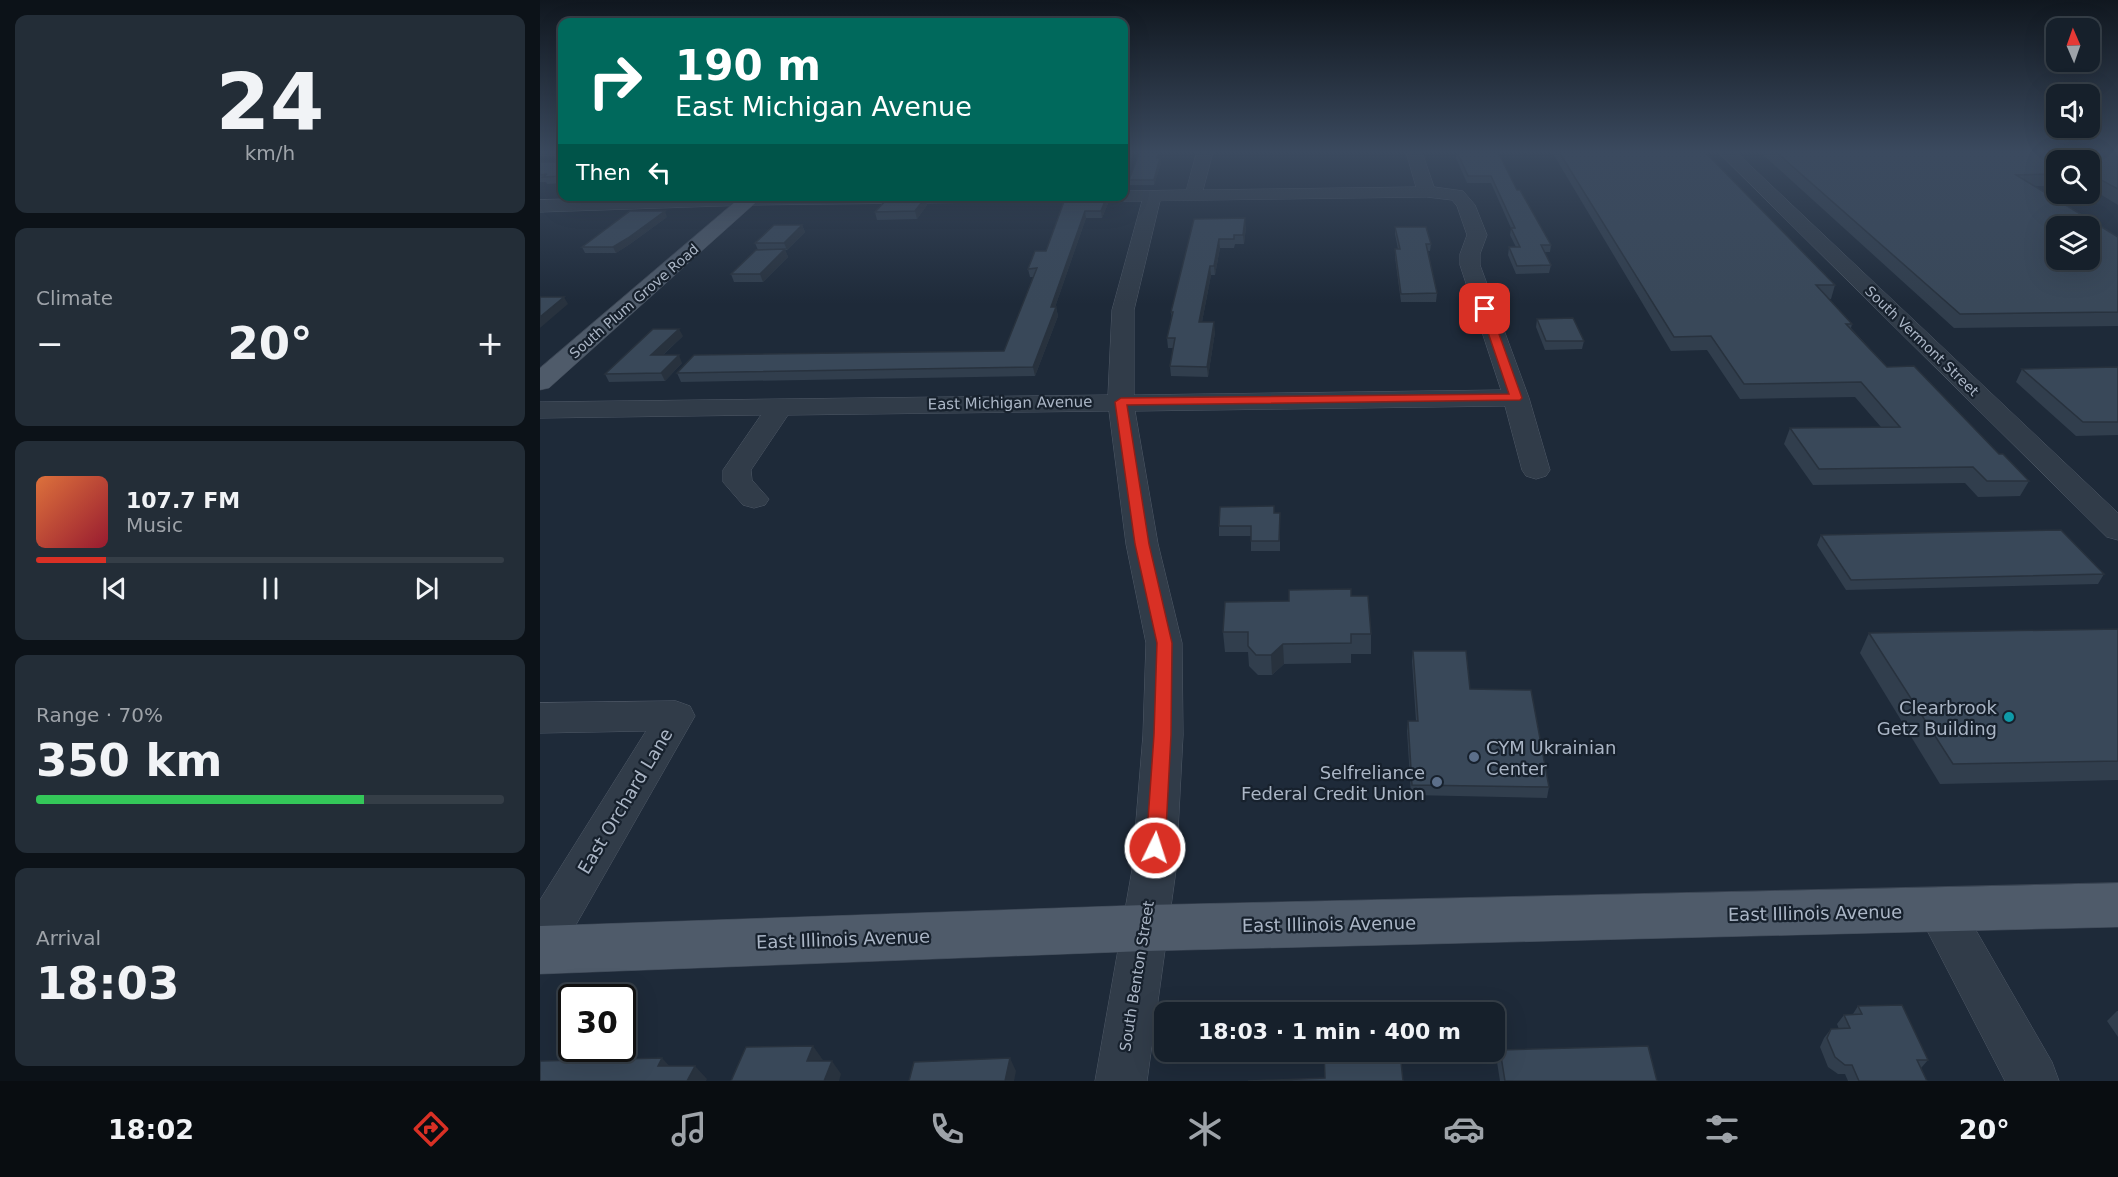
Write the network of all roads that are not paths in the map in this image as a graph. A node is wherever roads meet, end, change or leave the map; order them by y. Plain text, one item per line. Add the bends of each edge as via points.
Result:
1 (716, 202) edge
2 (747, 202) edge
3 (1137, 202) edge
4 (1464, 202) edge
5 (1778, 202) edge
6 (540, 206) edge
7 (540, 382) edge
8 (1516, 398) junction
9 (1121, 402) junction
10 (781, 406) junction
11 (540, 410) edge
12 (1536, 470) dead end
13 (754, 499) dead end
14 (2118, 530) edge
15 (540, 718) edge
16 (2118, 904) edge
17 (1939, 909) junction
18 (1144, 928) junction
19 (540, 942) edge
20 (540, 950) edge
21 (1121, 1081) edge
22 (2033, 1081) edge

1 - 6 street
2 - 7 main road, South Plum Grove Road
3 - 9 street, South Benton Street via 1123,310
4 - 8 street via 1477,236 1470,265
5 - 14 street, South Vermont Street
8 - 9 street, East Michigan Avenue
8 - 12 street
9 - 10 street, East Michigan Avenue
9 - 18 street, South Benton Street via 1142,544 1164,643 1155,859
10 - 11 street, East Michigan Avenue
10 - 13 street via 737,470 738,482
15 - 19 street, East Orchard Lane via 676,716
16 - 17 main road, East Illinois Avenue
17 - 18 main road, East Illinois Avenue
17 - 22 street
18 - 20 main road, East Illinois Avenue
18 - 21 street, South Benton Street

